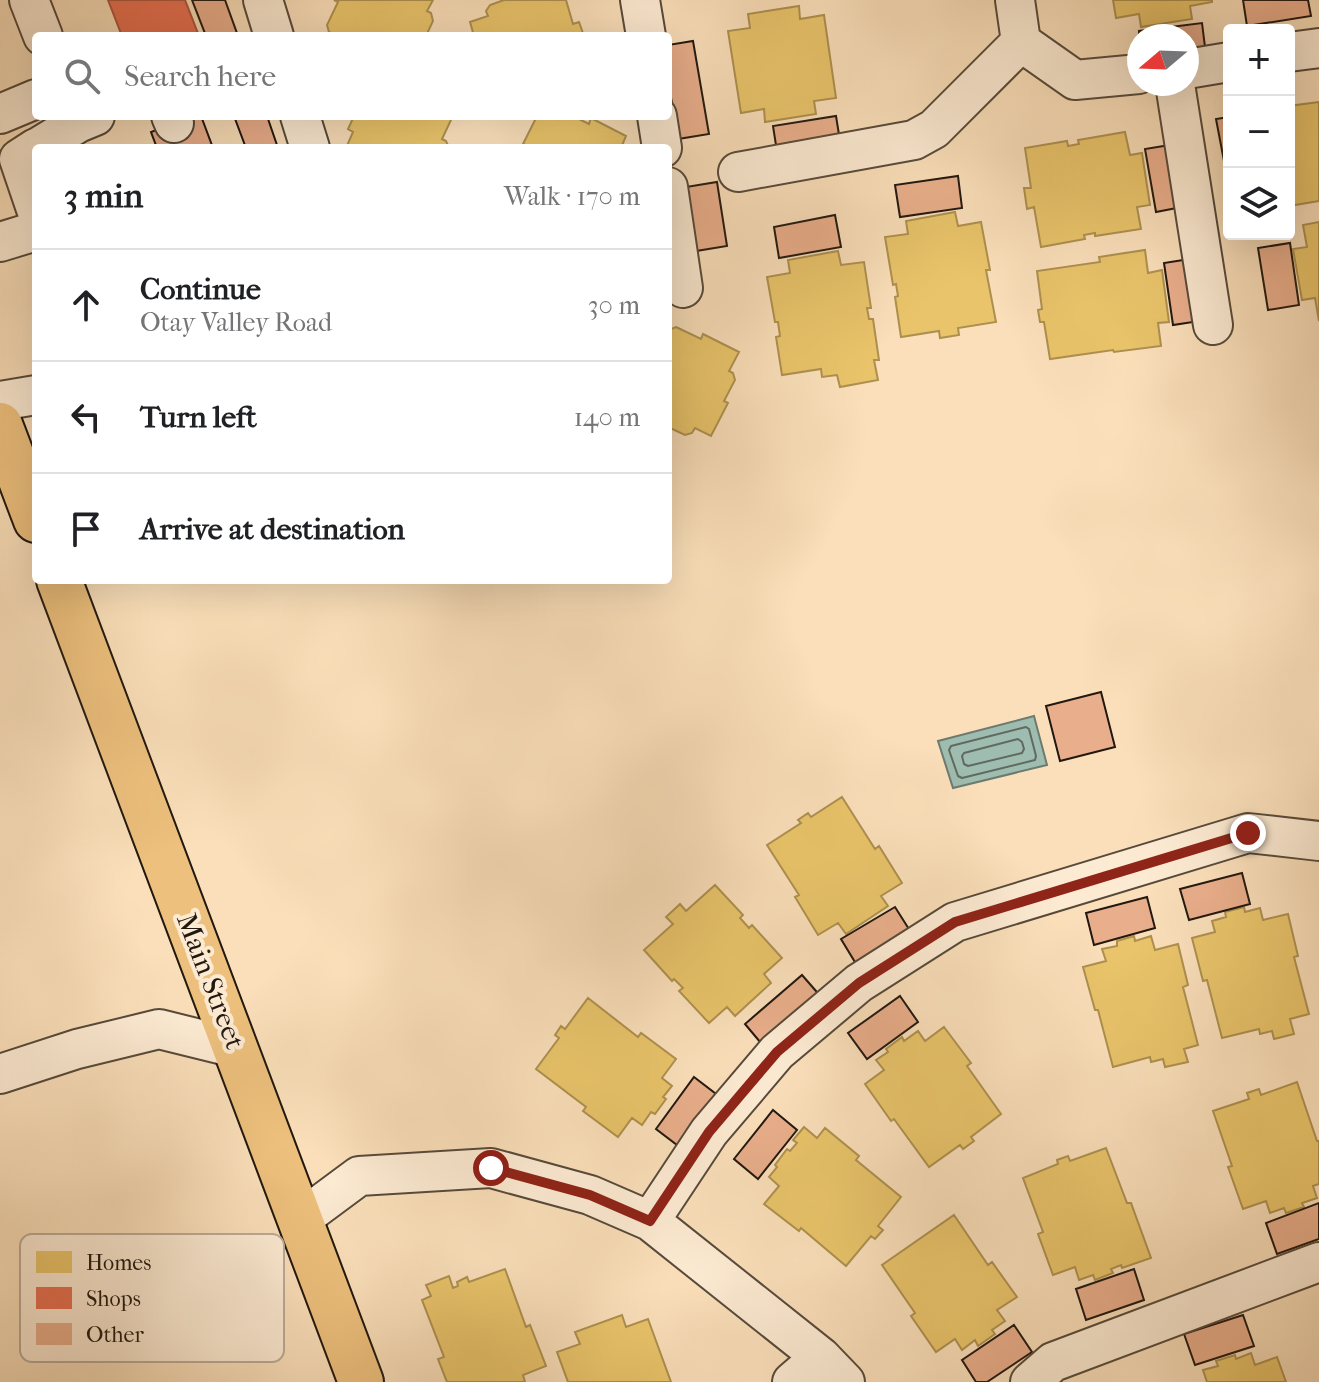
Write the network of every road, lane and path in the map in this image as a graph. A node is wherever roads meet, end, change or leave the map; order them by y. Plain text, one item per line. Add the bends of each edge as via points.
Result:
1 (29, 0) edge
2 (263, 0) edge
3 (640, 0) edge
4 (1015, 0) edge
5 (41, 32) edge
6 (273, 32) edge
7 (645, 32) edge
8 (1021, 42) junction
9 (1319, 48) edge
10 (1295, 51) edge
11 (1223, 63) edge
12 (1199, 67) edge
13 (1127, 75) edge
14 (1177, 96) edge
15 (32, 101) edge
16 (0, 114) edge
17 (301, 120) edge
18 (658, 120) edge
19 (84, 126) edge
20 (45, 144) edge
21 (309, 144) edge
22 (661, 144) edge
23 (32, 151) edge
24 (738, 172) dead end
25 (32, 197) edge
26 (672, 214) edge
27 (32, 232) edge
28 (0, 242) edge
29 (683, 288) dead end
30 (1213, 325) dead end
31 (32, 396) edge
32 (0, 401) edge
33 (0, 425) edge
34 (32, 503) edge
35 (61, 584) edge
36 (1319, 841) edge
37 (236, 1048) junction
38 (0, 1074) edge
39 (301, 1219) junction
40 (650, 1221) junction
41 (1319, 1262) edge
42 (833, 1370) edge
43 (361, 1382) edge
44 (792, 1382) edge
45 (1030, 1382) edge

1 - 5 street
2 - 6 street
3 - 7 street
4 - 8 street
8 - 13 street via 1075,80
8 - 24 street via 934,129 914,140
9 - 10 street
11 - 12 street
14 - 30 street
15 - 16 street
17 - 21 street
18 - 22 street
19 - 20 street
23 - 25 street via 19,159
26 - 29 street
27 - 28 street
31 - 32 street
33 - 34 main road
35 - 37 main road, Main Street
36 - 40 street via 1248,833 955,922 859,983 777,1052 709,1132
37 - 38 street via 159,1029
37 - 39 main road, Main Street
39 - 40 street via 359,1176 491,1168 590,1195
39 - 43 main road, Main Street
40 - 42 street
41 - 45 street via 1053,1362
42 - 44 street

